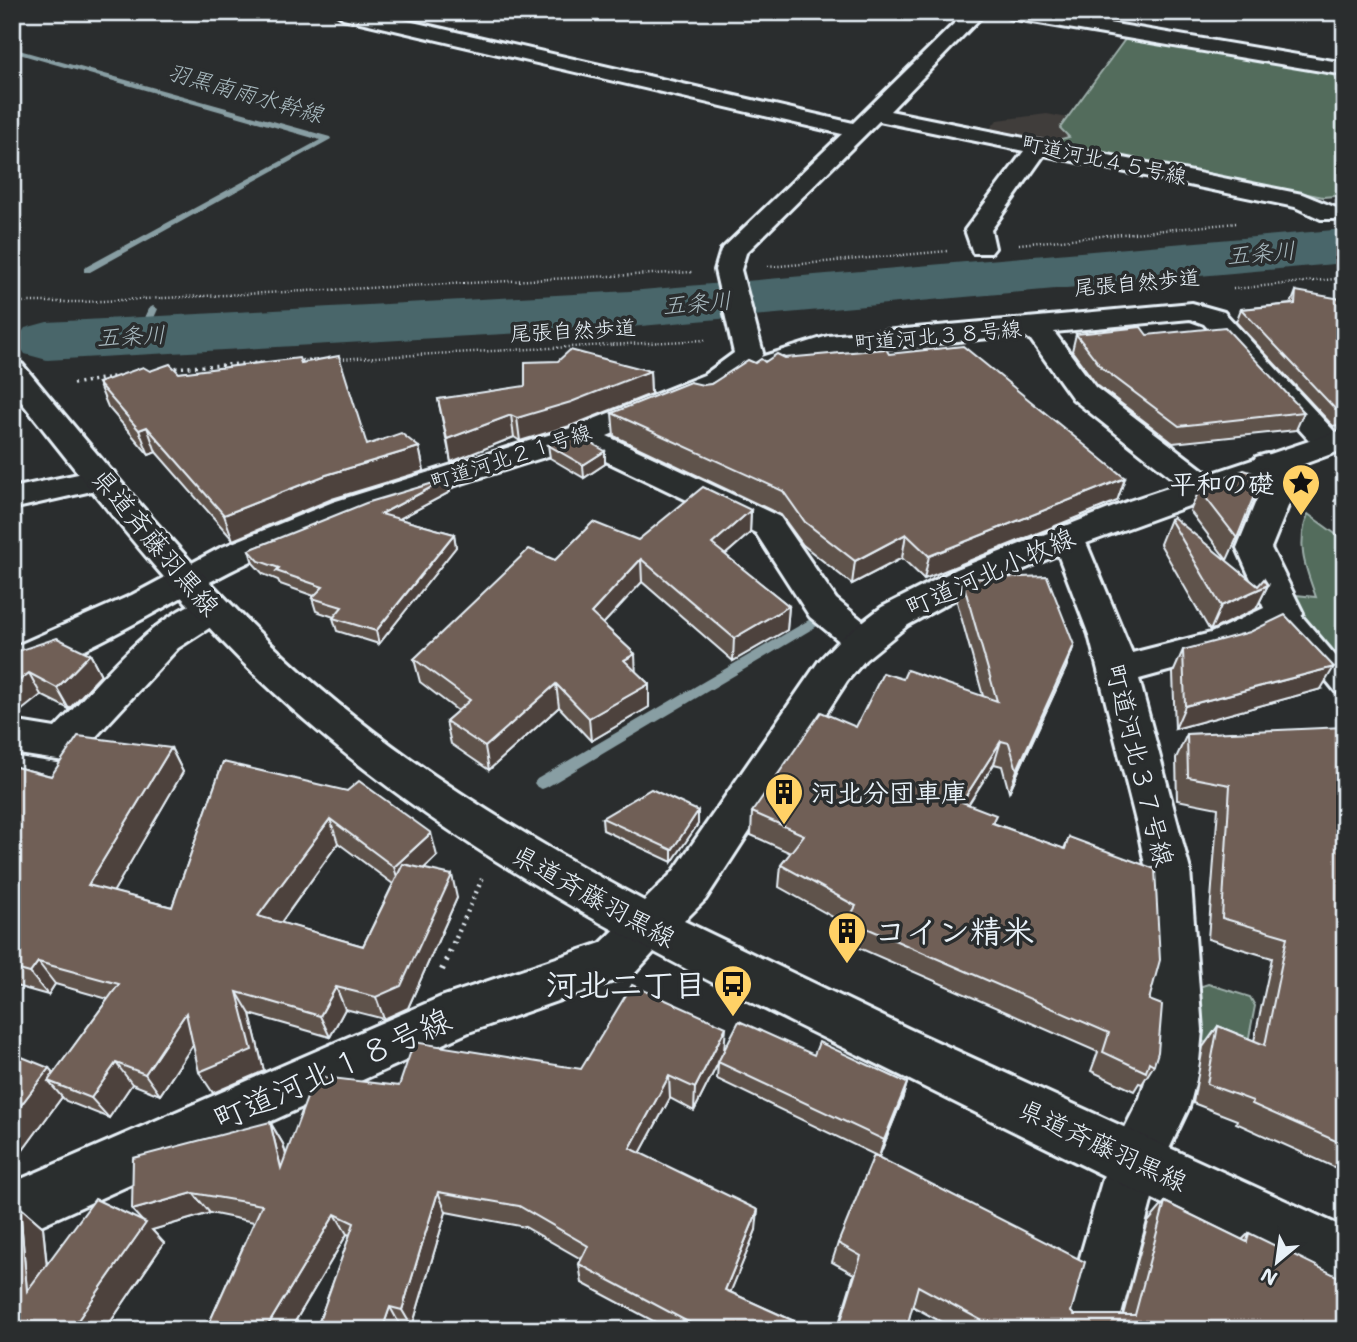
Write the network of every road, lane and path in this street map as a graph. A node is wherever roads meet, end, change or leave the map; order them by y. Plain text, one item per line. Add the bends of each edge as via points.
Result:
1 (343, 12) edge
2 (978, 12) edge
3 (1009, 12) edge
4 (1345, 69) edge
5 (867, 123) junction
6 (1039, 147) junction
7 (1330, 214) dead end
8 (1246, 222) dead end
9 (982, 248) junction
10 (728, 271) junction
11 (1345, 278) edge
12 (1221, 290) dead end
13 (12, 302) edge
14 (1025, 326) junction
15 (743, 351) junction
16 (274, 362) edge
17 (288, 362) edge
18 (166, 369) edge
19 (121, 375) edge
20 (18, 377) edge
21 (585, 434) junction
22 (1333, 450) edge
23 (1267, 464) junction
24 (102, 479) junction
25 (1203, 486) junction
26 (12, 499) edge
27 (1334, 500) dead end
28 (1345, 508) edge
29 (1068, 536) junction
30 (200, 595) junction
31 (1285, 613) junction
32 (862, 640) junction
33 (12, 664) edge
34 (1117, 670) junction
35 (1345, 685) edge
36 (12, 737) edge
37 (498, 842) junction
38 (648, 927) junction
39 (415, 1032) junction
40 (1135, 1161) junction
41 (12, 1211) edge
42 (1345, 1257) edge
43 (1088, 1330) edge

1 - 5 street, 町道河北４５号線 via 726,98
2 - 5 street
3 - 4 street
5 - 6 street, 町道河北４５号線
5 - 10 street via 734,250
6 - 7 street, 町道河北４５号線 via 1302,201
6 - 9 street via 978,230
8 - 9 path, 尾張自然歩道
9 - 10 path, 尾張自然歩道
10 - 13 path, 尾張自然歩道 via 95,302
10 - 15 street
11 - 12 path, 尾張自然歩道
14 - 15 street, 町道河北３８号線 via 828,345 772,366
14 - 22 street via 1192,311 1214,318
14 - 25 street, 町道河北３８号線 via 1041,334 1084,393
15 - 17 path, 尾張自然歩道
15 - 21 street, 町道河北２１号線 via 715,381
16 - 18 path
19 - 20 path via 86,384
20 - 24 street, 県道斉藤羽黒線
21 - 30 street, 町道河北２１号線 via 345,510 232,556
21 - 32 street via 600,446 768,526 823,608
22 - 23 street, 町道河北小牧線
23 - 25 street, 町道河北小牧線
23 - 31 street via 1278,489 1254,548
24 - 26 street
24 - 30 street, 県道斉藤羽黒線
25 - 29 street, 町道河北小牧線
27 - 28 path
29 - 32 street, 町道河北小牧線 via 935,593
29 - 34 street, 町道河北３７号線 via 1108,635
30 - 33 street, 町道河北２１号線
30 - 36 street via 165,639 64,745
30 - 37 street, 県道斉藤羽黒線 via 327,717
31 - 34 street via 1202,652
31 - 35 lane
32 - 38 street, 町道河北小牧線 via 833,671 689,886
34 - 40 street, 町道河北３７号線 via 1168,870 1177,1030 1173,1072 1163,1107
37 - 38 street, 県道斉藤羽黒線
37 - 39 path
38 - 39 street, 町道河北１８号線 via 617,959 471,1008
38 - 40 street, 県道斉藤羽黒線
39 - 41 street, 町道河北１８号線
40 - 42 street, 県道斉藤羽黒線
40 - 43 street, 町道河北３７号線

